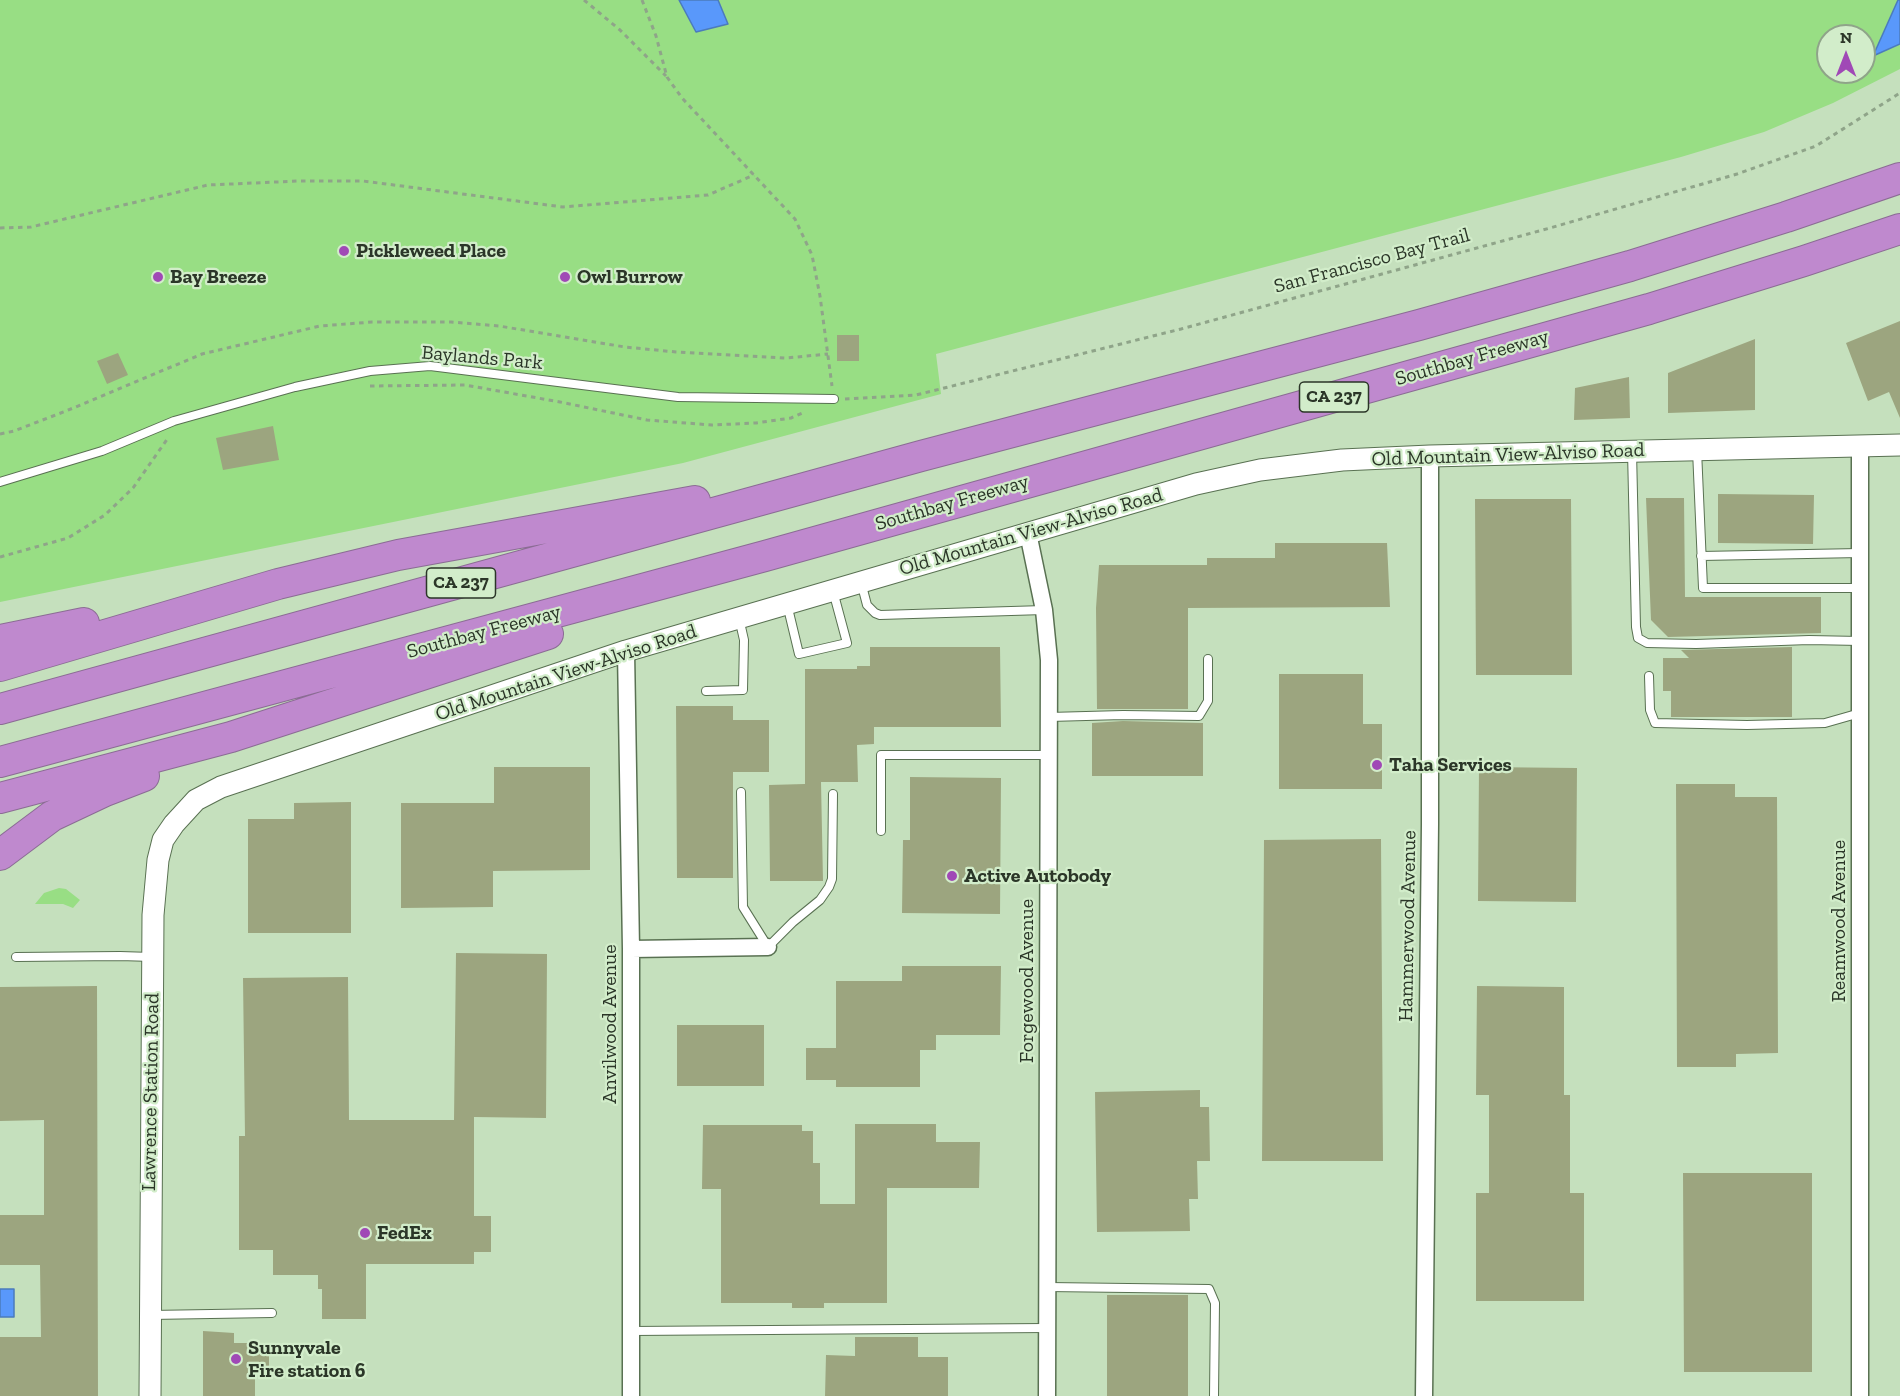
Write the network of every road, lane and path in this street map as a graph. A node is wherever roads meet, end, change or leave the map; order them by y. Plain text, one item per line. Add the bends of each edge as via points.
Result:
1 (584, 0) edge
2 (642, 0) edge
3 (668, 77) junction
4 (1900, 93) edge
5 (754, 175) junction
6 (1900, 178) edge
7 (0, 228) edge
8 (1900, 229) edge
9 (363, 386) dead end
10 (834, 399) junction
11 (170, 436) dead end
12 (1900, 445) edge
13 (1860, 446) junction
14 (1697, 449) junction
15 (1632, 451) junction
16 (921, 456) junction
17 (1430, 456) junction
18 (0, 482) edge
19 (1028, 532) junction
20 (1860, 554) junction
21 (765, 555) junction
22 (1701, 556) junction
23 (0, 557) edge
24 (861, 582) junction
25 (278, 584) junction
26 (1860, 588) junction
27 (833, 591) junction
28 (787, 604) junction
29 (1044, 610) junction
30 (739, 618) junction
31 (0, 640) edge
32 (1860, 640) junction
33 (626, 651) junction
34 (1208, 658) dead end
35 (0, 666) edge
36 (1649, 676) dead end
37 (706, 691) dead end
38 (0, 709) edge
39 (1860, 713) junction
40 (1049, 717) junction
41 (231, 737) junction
42 (1049, 755) junction
43 (0, 762) edge
44 (741, 792) dead end
45 (833, 794) dead end
46 (0, 798) edge
47 (196, 800) joint
48 (881, 831) dead end
49 (0, 855) edge
50 (768, 947) junction
51 (631, 949) junction
52 (16, 957) dead end
53 (152, 957) junction
54 (1047, 1287) junction
55 (272, 1313) dead end
56 (150, 1315) junction
57 (1047, 1328) junction
58 (631, 1331) junction
59 (150, 1396) edge
60 (631, 1396) edge
61 (1047, 1396) edge
62 (1214, 1396) edge
63 (1424, 1396) edge
64 (1860, 1396) edge

1 - 3 path
2 - 3 path
3 - 5 path via 681,99
4 - 10 path, San Francisco Bay Trail via 1816,146 1737,174 1550,228 1181,329 916,395
5 - 7 path via 708,195 563,207 363,181 208,185 31,227
5 - 10 path via 795,219 812,255
6 - 16 highway, CA 237 via 1630,266
8 - 21 highway, Southbay Freeway / CA 237 via 1649,309
9 - 10 path via 465,385 647,420 712,424 791,418
10 - 18 lane, Baylands Park via 678,398 430,366 370,371 295,387 174,421 102,451
11 - 23 path via 133,488 105,515 68,538
12 - 13 street, Old Mountain View-Alviso Road
13 - 14 street, Old Mountain View-Alviso Road
13 - 20 street, Reamwood Avenue
14 - 15 street, Old Mountain View-Alviso Road
14 - 22 lane
15 - 17 street, Old Mountain View-Alviso Road
15 - 32 lane via 1638,638 1647,643 1696,644
16 - 25 highway via 465,541
16 - 38 highway, CA 237
17 - 19 street, Old Mountain View-Alviso Road via 1342,460 1260,470
17 - 63 street, Hammerwood Avenue
19 - 24 street, Old Mountain View-Alviso Road
19 - 29 street, Forgewood Avenue
20 - 22 lane
20 - 26 street, Reamwood Avenue
21 - 41 highway via 556,631
21 - 43 highway, Southbay Freeway / CA 237
22 - 26 lane via 1703,588
24 - 27 street, Old Mountain View-Alviso Road
24 - 29 lane via 867,605 880,615
25 - 31 highway
25 - 35 highway
26 - 32 street, Reamwood Avenue
27 - 28 street, Old Mountain View-Alviso Road
27 - 28 lane via 847,643 799,654
28 - 30 street, Old Mountain View-Alviso Road
29 - 40 street, Forgewood Avenue
30 - 33 street, Old Mountain View-Alviso Road
30 - 37 lane via 744,640 743,690
32 - 39 street, Reamwood Avenue
33 - 47 street, Old Mountain View-Alviso Road via 221,787
33 - 51 street, Anvilwood Avenue
34 - 40 lane via 1208,701 1199,716
36 - 39 lane via 1650,710 1655,723 1825,723
39 - 64 street, Reamwood Avenue
40 - 42 street, Forgewood Avenue
41 - 46 highway
41 - 49 highway via 52,816
42 - 48 lane via 881,755
42 - 54 street, Forgewood Avenue
44 - 50 lane via 743,908
45 - 50 lane via 829,887
47 - 53 street, Lawrence Station Road via 174,824 158,860
50 - 51 street
51 - 58 street, Anvilwood Avenue
52 - 53 lane
53 - 56 street, Lawrence Station Road
54 - 57 street, Forgewood Avenue
54 - 62 lane via 1209,1289 1215,1303
55 - 56 lane
56 - 59 street, Lawrence Station Road
57 - 58 lane
57 - 61 street, Forgewood Avenue
58 - 60 street, Anvilwood Avenue

